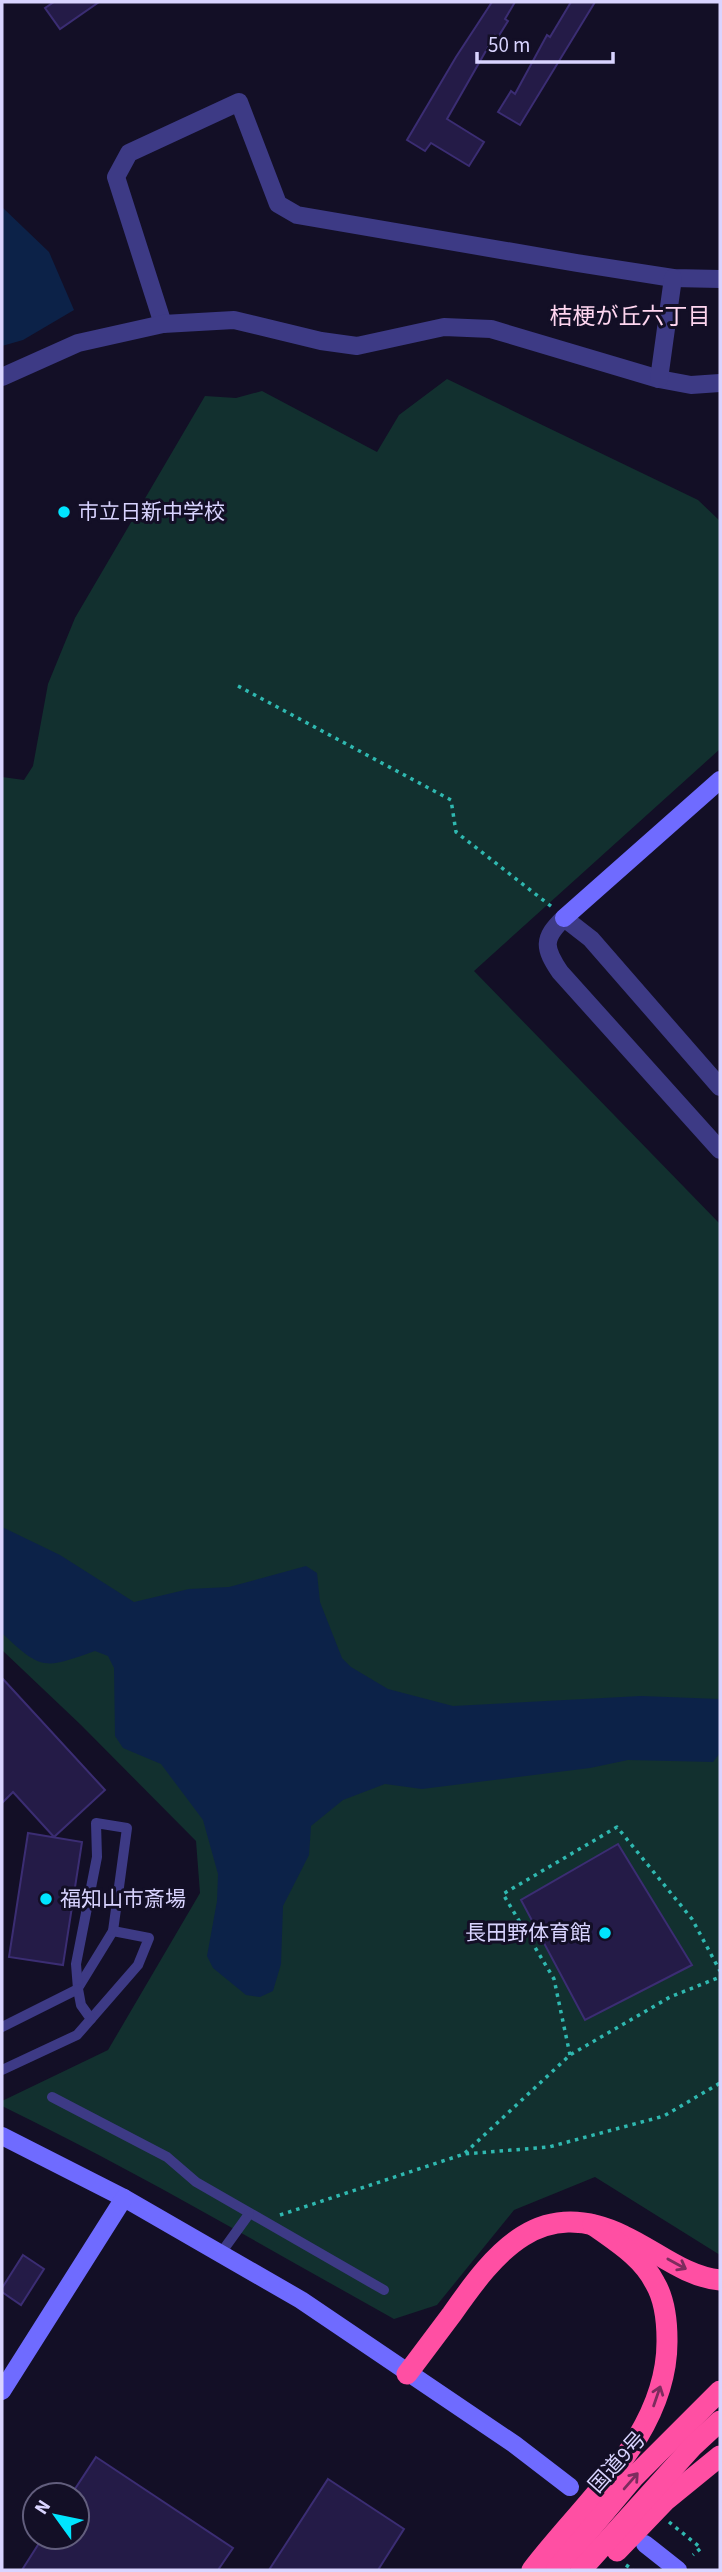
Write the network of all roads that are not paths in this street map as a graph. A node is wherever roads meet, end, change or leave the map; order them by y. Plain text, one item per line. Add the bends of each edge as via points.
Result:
1 (673, 278) junction
2 (720, 279) edge
3 (163, 324) junction
4 (2, 377) edge
5 (659, 379) junction
6 (720, 383) edge
7 (720, 780) edge
8 (564, 918) junction
9 (720, 1087) edge
10 (720, 1150) edge
11 (113, 1931) junction
12 (78, 1989) junction
13 (91, 2019) junction
14 (2, 2027) edge
15 (2, 2070) edge
16 (52, 2097) dead end
17 (2, 2136) edge
18 (124, 2198) junction
19 (249, 2214) junction
20 (593, 2225) junction
21 (221, 2253) junction
22 (720, 2280) edge
23 (384, 2290) dead end
24 (407, 2374) junction
25 (2, 2391) edge
26 (720, 2391) edge
27 (720, 2421) edge
28 (720, 2456) edge
29 (532, 2570) edge
30 (556, 2570) edge
31 (581, 2570) edge
32 (600, 2570) edge
33 (678, 2570) edge

1 - 2 street
1 - 3 street via 297,215 278,204 239,102 129,153 116,177
1 - 5 street
3 - 4 street via 78,343
3 - 5 street via 234,320 357,346 444,327 491,329
5 - 6 street via 691,385
7 - 8 street
8 - 9 street via 591,939
8 - 10 street via 550,932 547,953
11 - 12 lane
11 - 12 lane via 127,1828 96,1823 97,1857 76,1964
11 - 13 lane via 149,1938 138,1965
12 - 13 lane via 81,2005
12 - 14 lane
13 - 15 lane via 77,2035
16 - 19 lane via 167,2157 196,2182
17 - 18 street
18 - 21 street
18 - 25 street
19 - 21 lane
19 - 23 lane
20 -> 22 highway via 622,2234 687,2270
20 - 24 highway via 553,2224 502,2249
29 -> 20 highway via 629,2451 650,2415 662,2380 667,2318 656,2283 637,2258
21 - 24 street via 301,2300
24 - 33 street via 514,2444
30 -> 26 highway, 国道9号 via 634,2477
27 - 31 highway
28 - 32 highway via 666,2500

